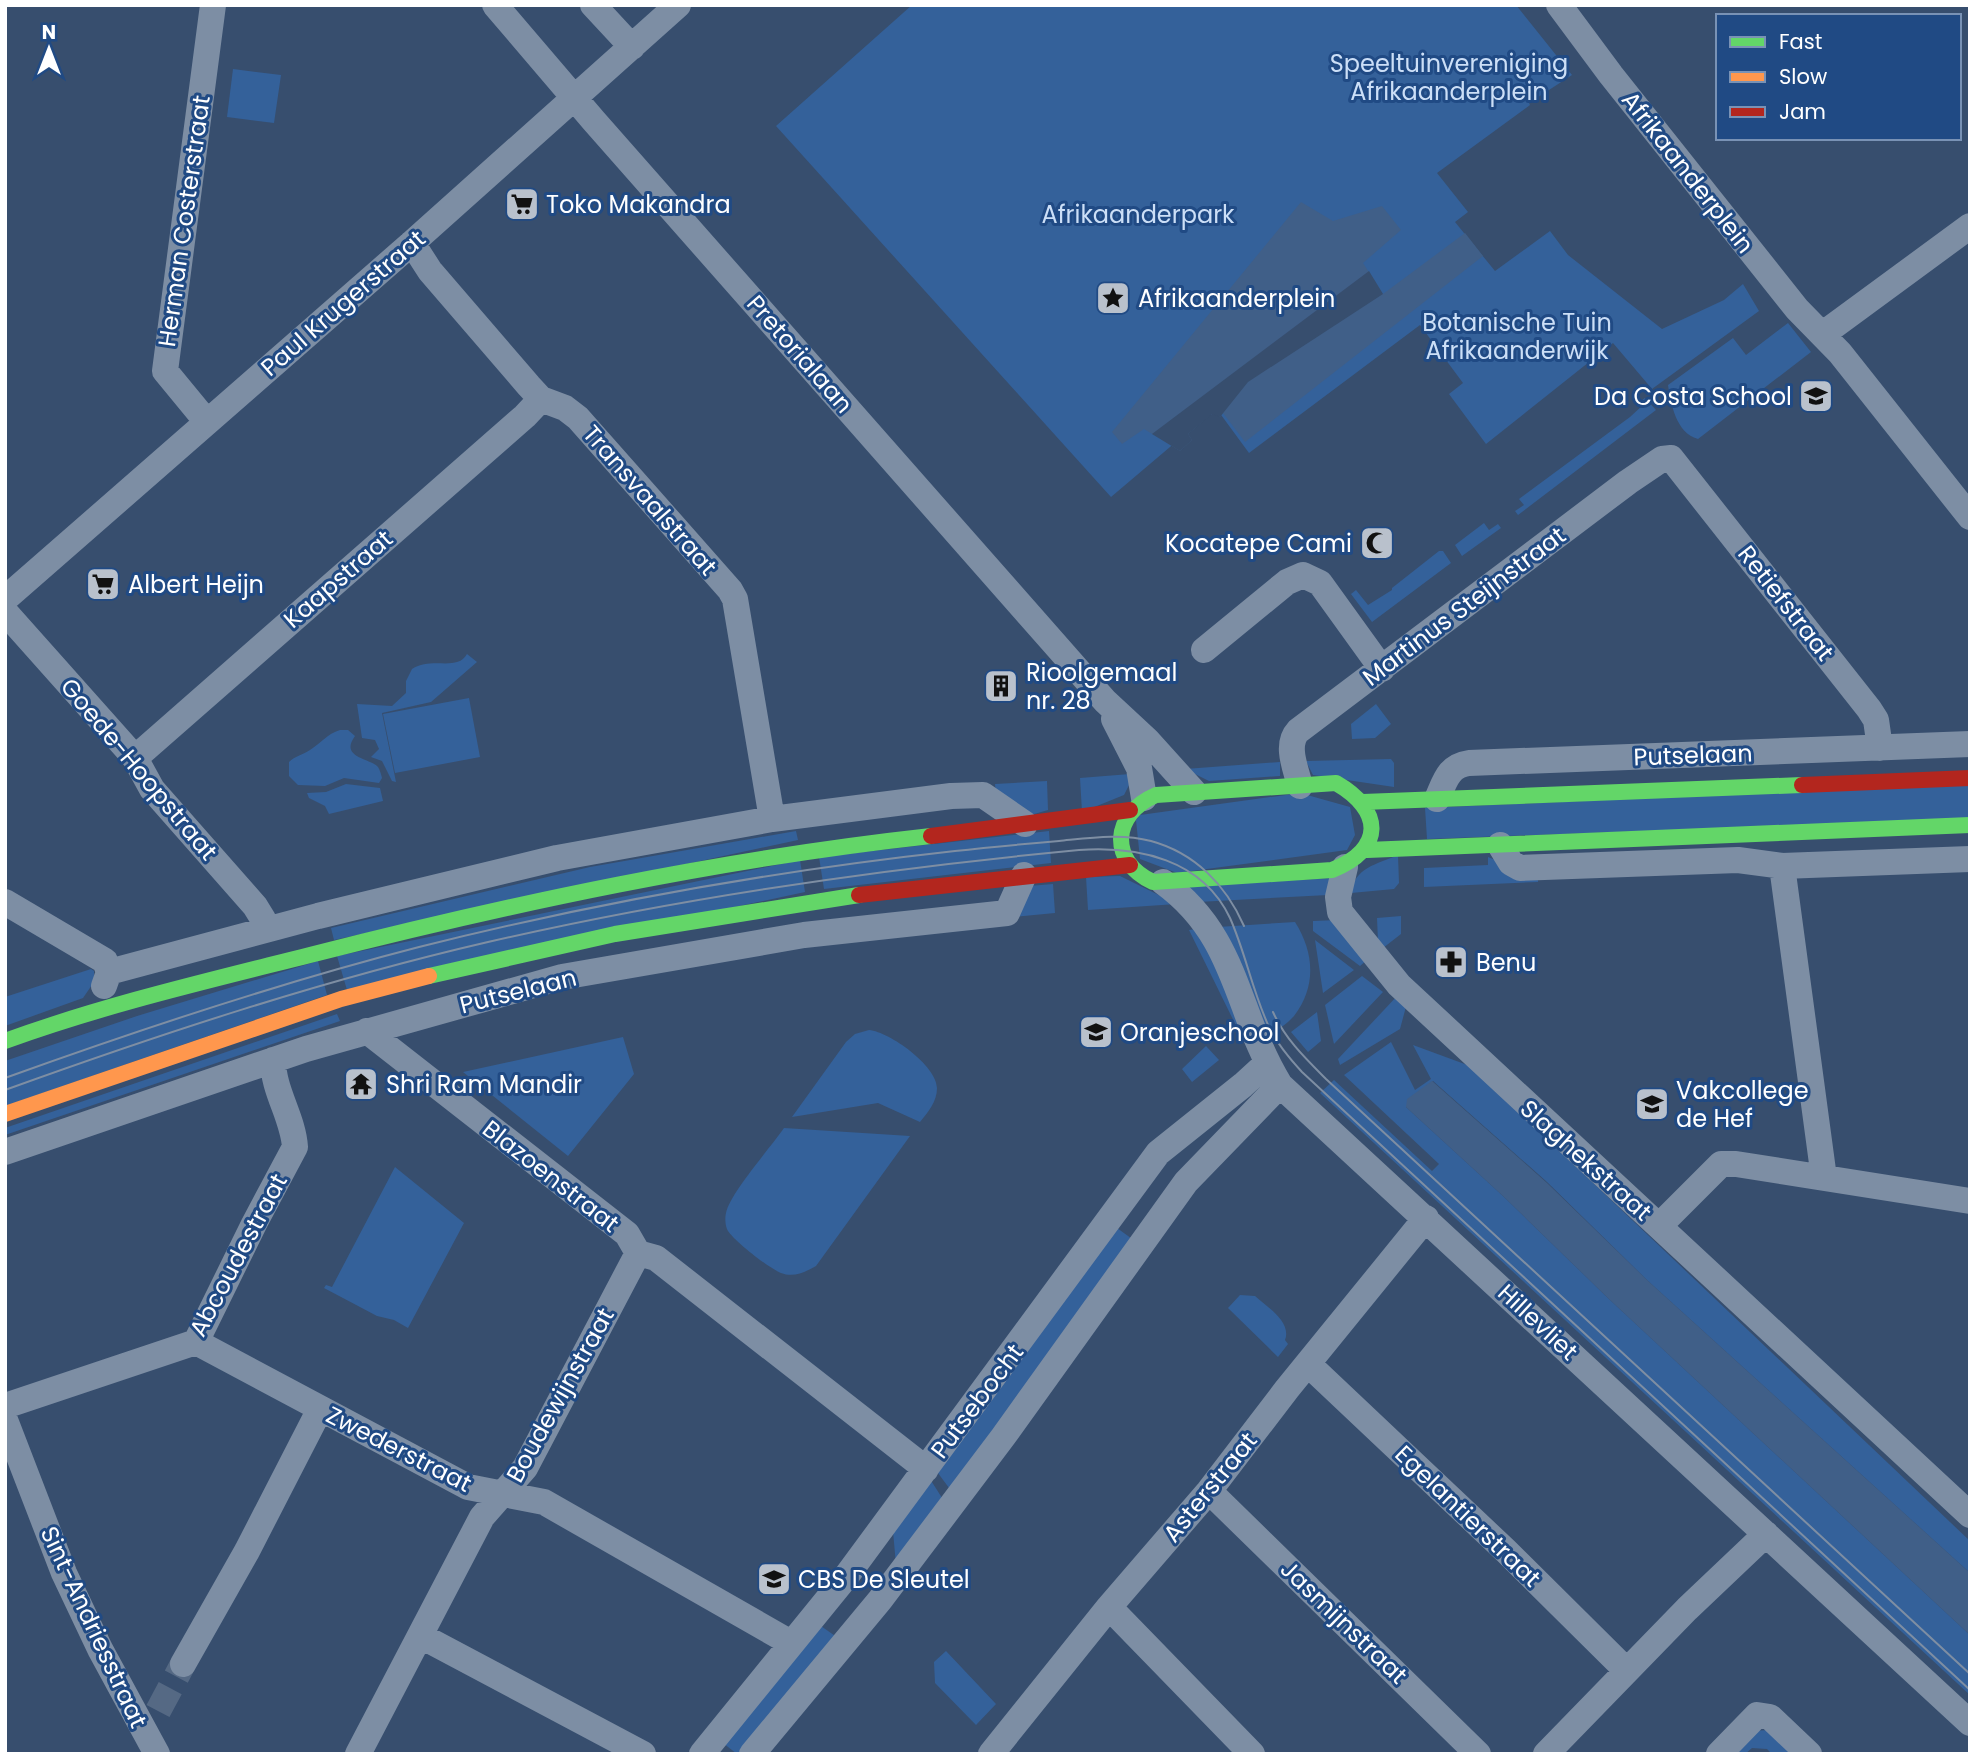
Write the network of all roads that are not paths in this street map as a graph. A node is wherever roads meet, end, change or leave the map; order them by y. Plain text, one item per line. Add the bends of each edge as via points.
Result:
1 (213, 5) edge
2 (495, 5) edge
3 (593, 5) edge
4 (678, 5) edge
5 (1559, 5) edge
6 (632, 47) junction
7 (575, 98) junction
8 (1970, 226) edge
9 (412, 243) junction
10 (1824, 334) junction
11 (541, 399) junction
12 (207, 422) junction
13 (1678, 464) joint
14 (1970, 517) edge
15 (5, 599) edge
16 (5, 612) edge
17 (1204, 650) dead end
18 (1382, 669) junction
19 (1105, 701) junction
20 (1970, 744) edge
21 (1880, 748) junction
22 (135, 758) junction
23 (1970, 778) edge
24 (1300, 786) junction
25 (1194, 792) junction
26 (1437, 799) junction
27 (1363, 802) junction
28 (1137, 804) junction
29 (772, 819) junction
30 (1025, 824) junction
31 (1970, 825) edge
32 (1500, 845) junction
33 (1367, 850) junction
34 (1970, 859) edge
35 (1130, 866) junction
36 (1782, 866) junction
37 (1345, 867) junction
38 (1024, 875) junction
39 (1163, 882) junction
40 (5, 902) edge
41 (266, 929) junction
42 (108, 972) junction
43 (95, 1010) junction
44 (367, 1031) junction
45 (5, 1041) edge
46 (273, 1060) junction
47 (1273, 1074) junction
48 (5, 1114) edge
49 (5, 1152) edge
50 (1824, 1178) junction
51 (1133, 1190) junction
52 (1970, 1201) edge
53 (1166, 1212) junction
54 (1426, 1217) junction
55 (1659, 1226) junction
56 (638, 1253) junction
57 (196, 1342) junction
58 (1308, 1364) junction
59 (5, 1406) edge
60 (320, 1409) junction
61 (5, 1420) edge
62 (926, 1469) junction
63 (1209, 1491) junction
64 (504, 1494) junction
65 (1970, 1515) edge
66 (1766, 1534) junction
67 (845, 1578) junction
68 (880, 1600) junction
69 (1109, 1607) junction
70 (421, 1636) junction
71 (791, 1643) junction
72 (183, 1664) tunnel mouth
73 (1626, 1670) junction
74 (1970, 1723) edge
75 (153, 1733) edge
76 (1007, 1748) edge
77 (358, 1754) edge
78 (643, 1754) edge
79 (702, 1754) edge
80 (752, 1754) edge
81 (1252, 1754) edge
82 (1478, 1754) edge
83 (1546, 1754) edge
84 (1719, 1754) edge
85 (1809, 1754) edge

1 - 12 street, Herman Costerstraat via 164,371
2 - 7 street, Pretorialaan
3 - 6 street
4 - 6 street, Paul Krugerstraat
5 - 10 street, Afrikaanderplein via 1797,309
6 - 7 street, Paul Krugerstraat
7 - 9 street, Paul Krugerstraat
7 - 19 street, Pretorialaan
8 - 10 street
9 - 11 street, Transvaalstraat via 430,271
9 - 12 street, Paul Krugerstraat
10 - 14 street, Afrikaanderplein
11 - 22 street, Kaapstraat
11 - 29 street, Transvaalstraat via 578,418 735,599
12 - 15 street, Paul Krugerstraat
13 - 18 street, Martinus Steijnstraat via 1671,458 1661,459 1639,474
13 - 21 street, Retiefstraat via 1869,709
16 - 22 street, Goede-Hoopstraat
17 - 18 street via 1287,582 1303,575 1320,583
18 - 24 street, Martinus Steijnstraat via 1298,731 1292,741
19 - 25 street, Pretorialaan
19 - 28 street, Pretorialaan via 1139,768
20 - 21 street, Putselaan
21 - 26 street, Putselaan via 1459,764 1450,770
22 - 41 street, Goede-Hoopstraat via 152,789 255,906
23 - 26 main road, Putselaan
24 - 25 main road
24 - 27 main road via 1336,783
25 - 28 main road
26 - 27 main road, Putselaan
27 - 33 main road via 1371,830
28 - 30 main road
28 - 35 main road via 1124,819 1120,835
29 - 30 street via 984,795
29 - 41 street via 557,858
30 - 43 main road via 792,853 642,879 489,910
31 - 32 main road
32 - 33 main road
32 - 36 street via 1511,863 1520,868 1738,860
33 - 37 main road
34 - 36 street
35 - 38 main road, Putselaan
35 - 39 main road via 1145,880
36 - 50 street
37 - 39 main road
37 - 55 street, Slaghekstraat via 1338,897 1340,912 1399,985
38 - 44 street, Putselaan via 1007,913 790,937 562,977
38 - 48 main road, Putselaan via 817,900 615,934 434,975 341,999
39 - 47 street, Hillevliet via 1203,919 1223,951
40 - 42 street via 104,961
41 - 42 street
42 - 43 street
43 - 45 main road
44 - 46 street, Putselaan
44 - 56 street, Blazoenstraat via 627,1234
46 - 49 street, Putselaan
46 - 57 street, Abcoudestraat via 295,1147
47 - 51 street, Putsebocht via 1158,1153
47 - 53 street, Putsebocht
47 - 54 street, Hillevliet
50 - 52 street, Slaghekstraat
50 - 55 street, Slaghekstraat via 1721,1164
51 - 53 street
51 - 62 street, Putsebocht
53 - 68 street, Putsebocht
54 - 58 street, Asterstraat
54 - 66 street, Hillevliet
55 - 65 street
56 - 62 street, Blazoenstraat via 656,1258
56 - 64 street, Boudewijnstraat via 524,1468
57 - 59 street, Abcoudestraat
57 - 60 street, Zwederstraat
58 - 63 street, Asterstraat
58 - 73 street, Egelantierstraat
60 - 64 street, Zwederstraat via 468,1487
60 - 72 street
61 - 75 street, Sint-Andriesstraat via 64,1573
62 - 67 street, Putsebocht
63 - 69 street, Asterstraat
63 - 82 street, Jasmijnstraat
64 - 70 street, Boudewijnstraat via 482,1517
64 - 71 street, Zwederstraat via 544,1502
66 - 73 street
66 - 74 street, Hillevliet
67 - 68 street
67 - 71 street, Putsebocht
68 - 80 street, Putsebocht
69 - 76 street, Asterstraat
69 - 81 street
70 - 77 street, Boudewijnstraat
70 - 78 street
71 - 79 street, Putsebocht
73 - 83 street
84 - 85 street via 1752,1719 1763,1715

